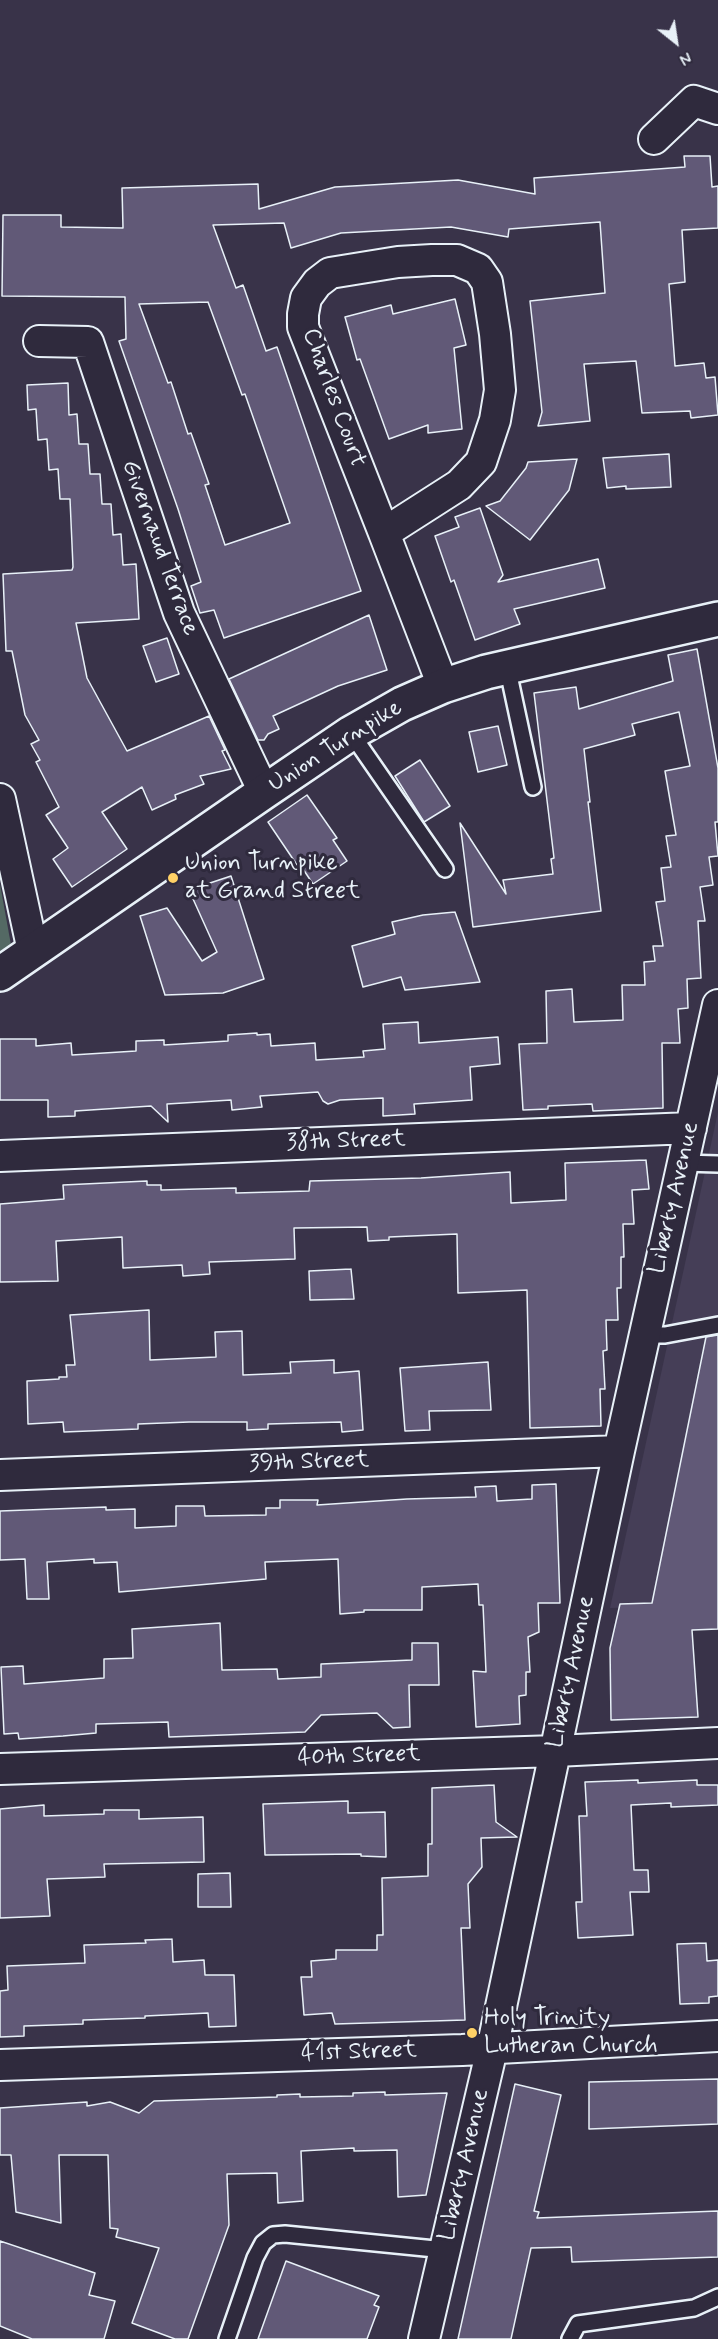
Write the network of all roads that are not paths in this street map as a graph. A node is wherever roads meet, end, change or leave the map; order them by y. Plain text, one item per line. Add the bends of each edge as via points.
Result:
1 (718, 109) edge
2 (654, 139) dead end
3 (39, 341) dead end
4 (384, 533) junction
5 (718, 619) edge
6 (507, 666) junction
7 (443, 686) junction
8 (351, 733) junction
9 (533, 787) dead end
10 (264, 792) junction
11 (0, 799) edge
12 (446, 869) dead end
13 (33, 951) junction
14 (0, 975) edge
15 (718, 1005) edge
16 (691, 1128) junction
17 (0, 1156) edge
18 (683, 1162) junction
19 (718, 1164) edge
20 (718, 1325) edge
21 (645, 1335) junction
22 (619, 1451) junction
23 (0, 1475) edge
24 (718, 1743) edge
25 (556, 1751) junction
26 (0, 1769) edge
27 (718, 2036) edge
28 (492, 2049) junction
29 (0, 2065) edge
30 (445, 2250) junction
31 (718, 2297) edge
32 (227, 2339) edge
33 (424, 2339) edge
34 (570, 2339) edge

1 - 2 street via 694,101
3 - 10 street, Givernaud Terrace via 88,342 179,613
4 - 4 street, Charles Court via 459,485 474,470 481,462 495,420 500,390 487,282 478,269 457,260 398,262 330,273 306,298 303,327
4 - 7 street, Charles Court
5 - 6 main road, Union Turnpike
6 - 7 main road, Union Turnpike
6 - 9 lane
7 - 8 main road, Union Turnpike
8 - 10 main road, Union Turnpike
8 - 12 lane
10 - 13 main road, Union Turnpike
11 - 13 street
13 - 14 main road, Union Turnpike
15 - 16 street, Liberty Avenue
16 - 17 street, 38th Street
16 - 18 street, Liberty Avenue
18 - 19 lane
18 - 21 street, Liberty Avenue
20 - 21 lane
21 - 22 street, Liberty Avenue
22 - 23 street, 39th Street
22 - 25 street, Liberty Avenue
24 - 25 street, 40th Street
25 - 26 street, 40th Street
25 - 28 street, Liberty Avenue
27 - 28 street, 41st Street
28 - 29 street, 41st Street
28 - 30 street, Liberty Avenue
30 - 32 lane via 273,2235 255,2258
30 - 33 street, Liberty Avenue
31 - 34 lane via 694,2308 578,2324

